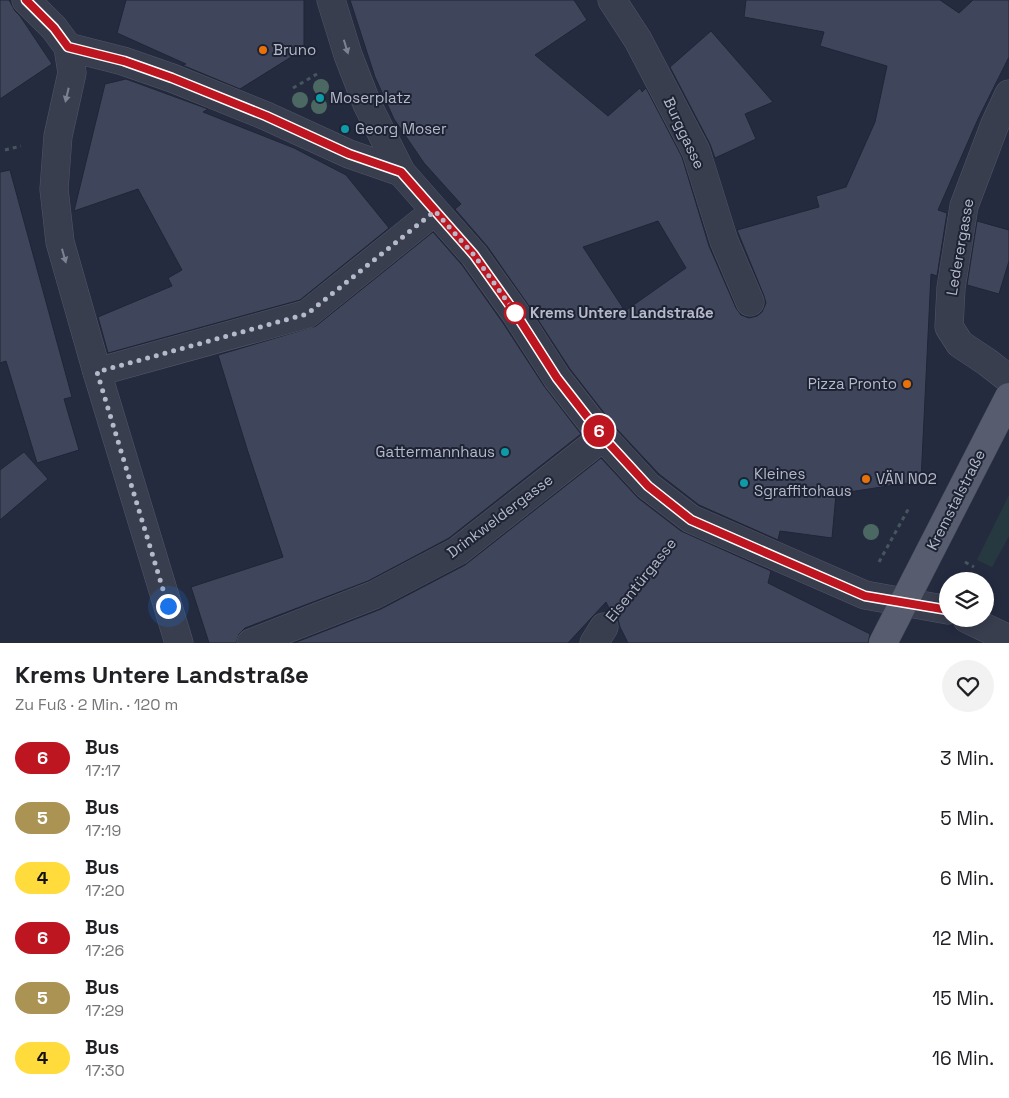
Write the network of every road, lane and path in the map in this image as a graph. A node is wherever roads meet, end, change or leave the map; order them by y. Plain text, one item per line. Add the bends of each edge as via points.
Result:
1 (26, 0) edge
2 (331, 0) edge
3 (612, 0) edge
4 (68, 47) junction
5 (1009, 94) edge
6 (401, 172) junction
7 (435, 211) junction
8 (750, 302) dead end
9 (97, 372) junction
10 (1009, 379) edge
11 (1009, 397) edge
12 (603, 437) junction
13 (910, 506) dead end
14 (691, 520) junction
15 (875, 569) dead end
16 (904, 603) junction
17 (939, 609) edge
18 (984, 627) edge
19 (599, 635) edge
20 (1009, 639) edge
21 (179, 643) edge
22 (252, 643) edge
23 (883, 643) edge

1 - 4 street
2 -> 6 street via 366,104
3 - 8 street, Burggasse via 638,40 696,151 724,241
4 - 6 street via 124,61 172,78 349,154
4 -> 9 street via 72,74 58,136 54,189 60,242
5 - 10 street, Lederergasse via 964,206 951,288 949,327 960,344
6 - 7 street
7 - 9 street via 307,314
7 - 12 street via 474,255 557,378
9 - 21 street
11 - 16 main road, Kremstalstraße
12 - 14 street via 648,486
12 - 22 street, Drinkweldergasse via 458,551 374,595
13 - 15 path
14 - 16 street via 865,596
14 - 19 path, Eisentürgasse
16 - 17 street
16 - 23 main road, Kremstalstraße
18 - 20 street

